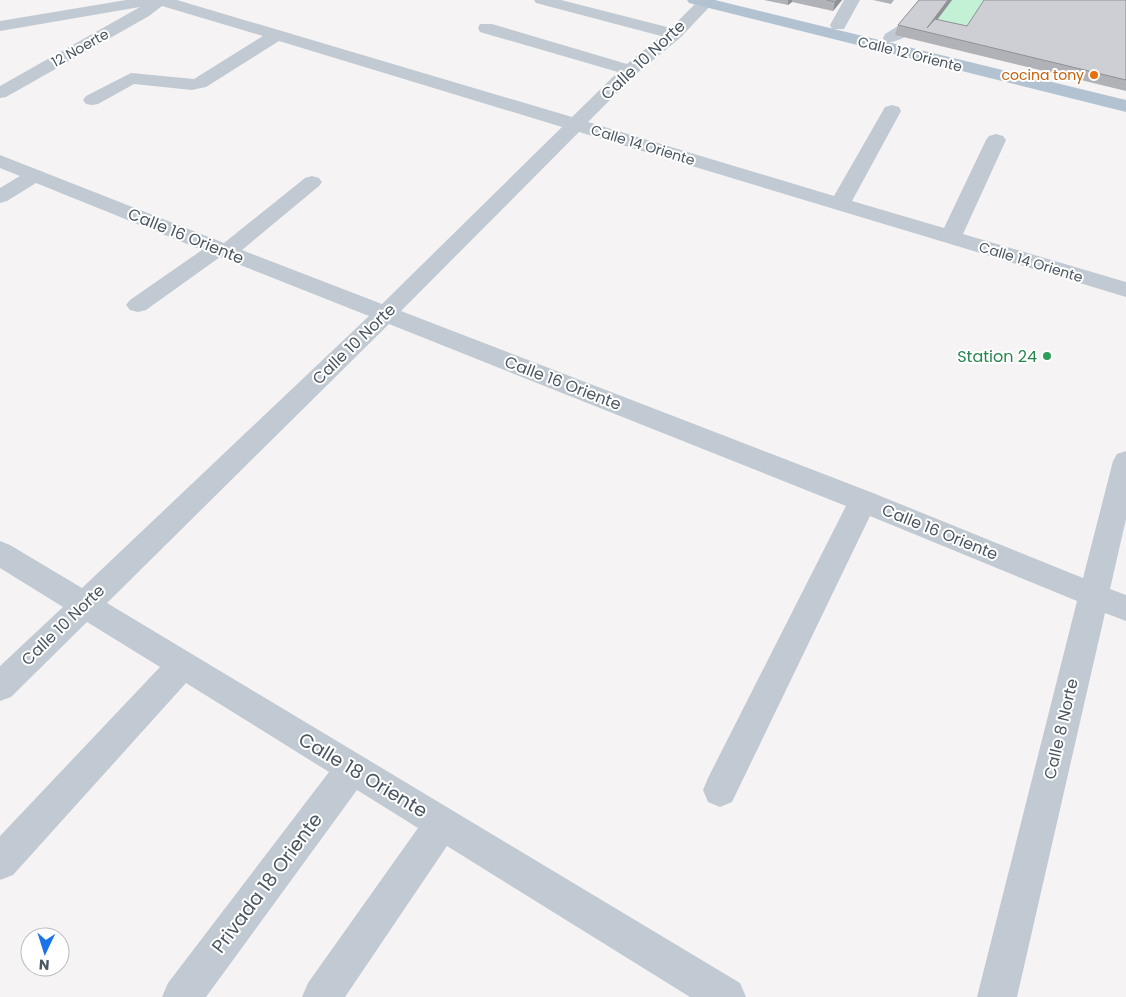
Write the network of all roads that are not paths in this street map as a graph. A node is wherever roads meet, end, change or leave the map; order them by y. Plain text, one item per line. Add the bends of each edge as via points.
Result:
1 (84, 0) edge
2 (159, 0) edge
3 (542, 0) edge
4 (733, 0) edge
5 (852, 0) edge
6 (702, 1) edge
7 (929, 3) edge
8 (0, 14) edge
9 (838, 25) junction
10 (0, 26) edge
11 (486, 28) dead end
12 (674, 34) junction
13 (277, 35) junction
14 (891, 38) junction
15 (630, 70) junction
16 (0, 93) edge
17 (1126, 94) edge
18 (92, 100) dead end
19 (1126, 106) edge
20 (892, 111) dead end
21 (575, 125) junction
22 (996, 140) dead end
23 (0, 161) edge
24 (35, 175) junction
25 (312, 182) dead end
26 (0, 197) edge
27 (840, 204) junction
28 (950, 238) junction
29 (222, 251) junction
30 (1126, 290) edge
31 (138, 305) dead end
32 (386, 313) junction
33 (1126, 461) edge
34 (863, 501) junction
35 (0, 553) edge
36 (1094, 595) junction
37 (84, 605) junction
38 (1126, 608) edge
39 (182, 665) junction
40 (0, 687) edge
41 (352, 769) junction
42 (720, 790) dead end
43 (442, 823) junction
44 (0, 862) edge
45 (182, 997) edge
46 (322, 997) edge
47 (726, 997) edge
48 (997, 997) edge

1 - 8 street
2 - 10 street
2 - 13 street, Calle 14 Oriente
2 - 16 street, 12 Noerte via 143,13
3 - 12 street
4 - 9 main road, Calle 12 Oriente
5 - 9 street
6 - 12 street, Calle 10 Norte
6 - 19 main road, Calle 12 Oriente
7 - 14 street via 922,18
9 - 14 main road, Calle 12 Oriente
11 - 15 street
12 - 15 street, Calle 10 Norte
13 - 18 street via 200,83 192,85 131,78
13 - 21 street, Calle 14 Oriente
14 - 17 main road, Calle 12 Oriente
15 - 21 street, Calle 10 Norte
20 - 27 street
21 - 27 street, Calle 14 Oriente
21 - 32 street, Calle 10 Norte
22 - 28 street
23 - 24 street, Calle 16 Oriente
24 - 26 street
24 - 29 street, Calle 16 Oriente
25 - 29 street
27 - 28 street, Calle 14 Oriente
28 - 30 street, Calle 14 Oriente
29 - 31 street via 173,268
29 - 32 street, Calle 16 Oriente
32 - 34 street, Calle 16 Oriente
32 - 37 street, Calle 10 Norte
33 - 36 street, Calle 8 Norte
34 - 36 street, Calle 16 Oriente
34 - 42 street
35 - 37 street, Calle 18 Oriente
36 - 38 street, Calle 16 Oriente
36 - 48 street, Calle 8 Norte
37 - 39 street, Calle 18 Oriente
37 - 40 street, Calle 10 Norte
39 - 41 street, Calle 18 Oriente
39 - 44 street
41 - 43 street, Calle 18 Oriente
41 - 45 street, Privada 18 Oriente
43 - 46 street
43 - 47 street, Calle 18 Oriente

